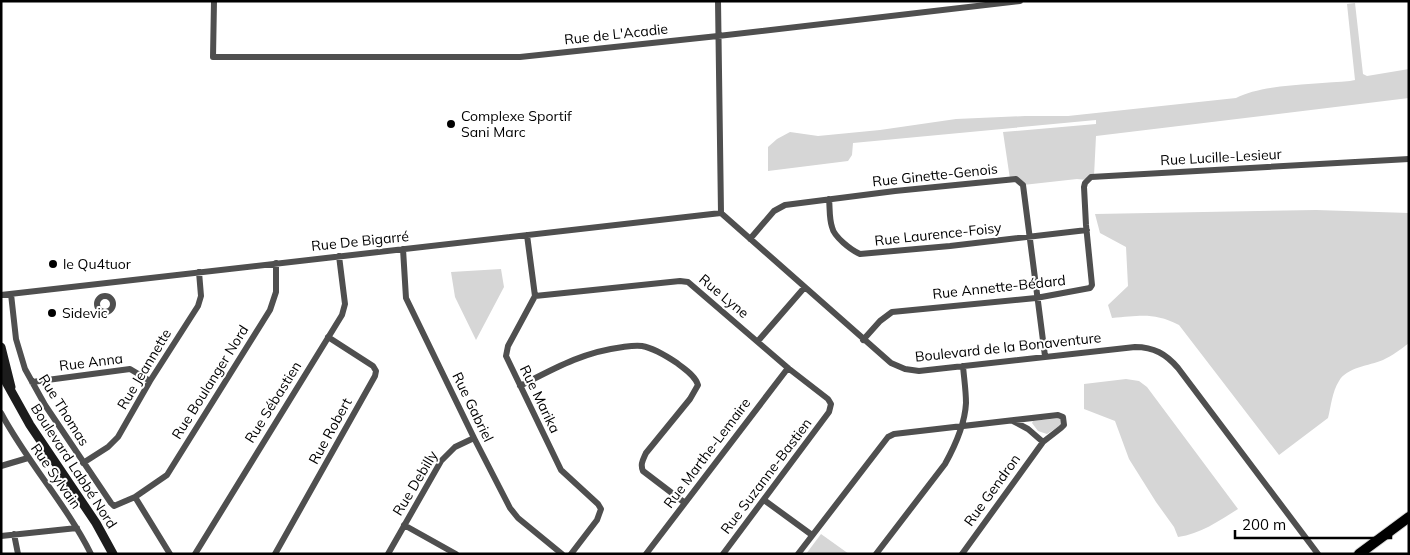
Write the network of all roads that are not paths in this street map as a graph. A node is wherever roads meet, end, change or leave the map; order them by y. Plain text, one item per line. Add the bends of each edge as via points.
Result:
1 (214, 1) edge
2 (718, 1) edge
3 (1020, 1) edge
4 (963, 4) edge
5 (718, 36) junction
6 (1409, 159) edge
7 (829, 199) junction
8 (721, 213) junction
9 (1087, 230) junction
10 (527, 235) junction
11 (1029, 237) junction
12 (750, 239) junction
13 (403, 249) junction
14 (339, 256) junction
15 (276, 263) junction
16 (199, 272) junction
17 (101, 283) junction
18 (804, 288) junction
19 (11, 294) junction
20 (1, 295) edge
21 (104, 296) dead end
22 (535, 296) junction
23 (1036, 298) junction
24 (328, 337) junction
25 (864, 340) junction
26 (758, 341) junction
27 (1, 347) edge
28 (1045, 356) junction
29 (963, 366) junction
30 (788, 368) junction
31 (1, 374) edge
32 (150, 381) junction
33 (32, 382) junction
34 (520, 386) junction
35 (12, 392) junction
36 (829, 412) joint
37 (1, 413) edge
38 (1012, 421) junction
39 (960, 427) junction
40 (474, 438) junction
41 (1043, 442) junction
42 (28, 458) junction
43 (83, 463) junction
44 (1, 466) edge
45 (136, 497) junction
46 (764, 500) junction
47 (685, 503) junction
48 (1408, 516) edge
49 (404, 525) junction
50 (77, 528) junction
51 (14, 534) junction
52 (812, 535) junction
53 (1, 536) edge
54 (18, 554) edge
55 (91, 554) edge
56 (113, 554) edge
57 (170, 554) edge
58 (195, 554) edge
59 (274, 554) edge
60 (388, 554) edge
61 (456, 554) edge
62 (562, 554) edge
63 (571, 554) edge
64 (646, 554) edge
65 (723, 554) edge
66 (798, 554) edge
67 (876, 554) edge
68 (962, 554) edge
69 (1318, 554) edge
70 (1359, 554) edge

1 - 5 street, Rue de L'Acadie via 213,56 520,57
2 - 5 street
3 - 4 street, Rue de L'Acadie
4 - 5 street, Rue de L'Acadie
5 - 8 street
6 - 9 street, Rue Lucille-Lesieur via 1094,176 1087,180 1084,188
7 - 11 street, Rue Laurence-Foisy via 834,232 860,254
7 - 11 street, Rue Ginette-Genois via 1016,179 1023,185
7 - 12 street, Rue Ginette-Genois via 779,207
8 - 10 street, Rue De Bigarré
8 - 12 street, Boulevard de la Bonaventure
9 - 11 street, Rue Laurence-Foisy
9 - 23 street, Rue Annette-Bédard via 1090,288
10 - 13 street, Rue De Bigarré
10 - 22 street
11 - 23 street, Rue Ginette-Genois
12 - 18 street, Boulevard de la Bonaventure
13 - 14 street, Rue De Bigarré
13 - 40 street, Rue Gabriel via 406,298
14 - 15 street, Rue De Bigarré
14 - 24 street, Rue Sébastien via 344,309
15 - 16 street, Rue De Bigarré
15 - 45 street, Rue Boulanger Nord via 276,292 270,310 168,475
16 - 17 street, Rue De Bigarré
16 - 32 street, Rue Jeannette via 202,296 198,306
17 - 19 street, Rue De Bigarré
17 - 21 street
18 - 25 street, Boulevard de la Bonaventure
18 - 26 street
19 - 20 street, Rue De Bigarré
19 - 33 street, Rue Thomas via 20,358
22 - 26 street, Rue Lyne via 688,282
22 - 34 street, Rue Marika via 507,350 507,360
23 - 25 street, Rue Annette-Bédard via 892,312
23 - 28 street, Rue Ginette-Genois
24 - 58 street, Rue Sébastien
24 - 59 street, Rue Robert via 373,366 375,376
25 - 29 street, Boulevard de la Bonaventure via 891,363 904,369 919,371
26 - 30 street, Rue Lyne
27 - 35 main road, Boulevard Labbé Nord
28 - 29 street, Boulevard de la Bonaventure
28 - 69 street, Boulevard de la Bonaventure via 1135,346 1162,353 1178,368
29 - 39 street via 966,405
30 - 36 street, Rue Lyne via 828,399 831,404
30 - 47 street, Rue Marthe-Lemaire
31 - 35 main road, Boulevard Labbé Nord
32 - 33 street, Rue Anna via 130,369
32 - 43 street, Rue Jeannette via 118,437
33 - 43 street, Rue Thomas
34 - 47 street via 580,356 604,349 645,346 673,360 692,375 698,385 646,454 641,466 643,471
34 - 63 street, Rue Marika via 561,470 601,509 597,520
35 - 56 main road, Boulevard Labbé Nord
36 - 46 street, Rue Suzanne-Bastien
37 - 42 street, Rue Sylvain
38 - 39 street
38 - 41 street
38 - 41 street, Rue Gendron via 1063,417 1064,425
39 - 52 street via 888,437
39 - 67 street via 946,464
40 - 49 street, Rue Debilly via 445,456
40 - 62 street, Rue Gabriel via 513,512
41 - 68 street, Rue Gendron
42 - 44 street
42 - 50 street, Rue Sylvain
43 - 45 street, Rue Thomas via 114,506
45 - 57 street
46 - 52 street
46 - 65 street, Rue Suzanne-Bastien
47 - 64 street, Rue Marthe-Lemaire
48 - 70 main road
49 - 60 street, Rue Debilly
49 - 61 street
50 - 51 street
50 - 55 street, Rue Sylvain
51 - 53 street
51 - 54 street
52 - 66 street

